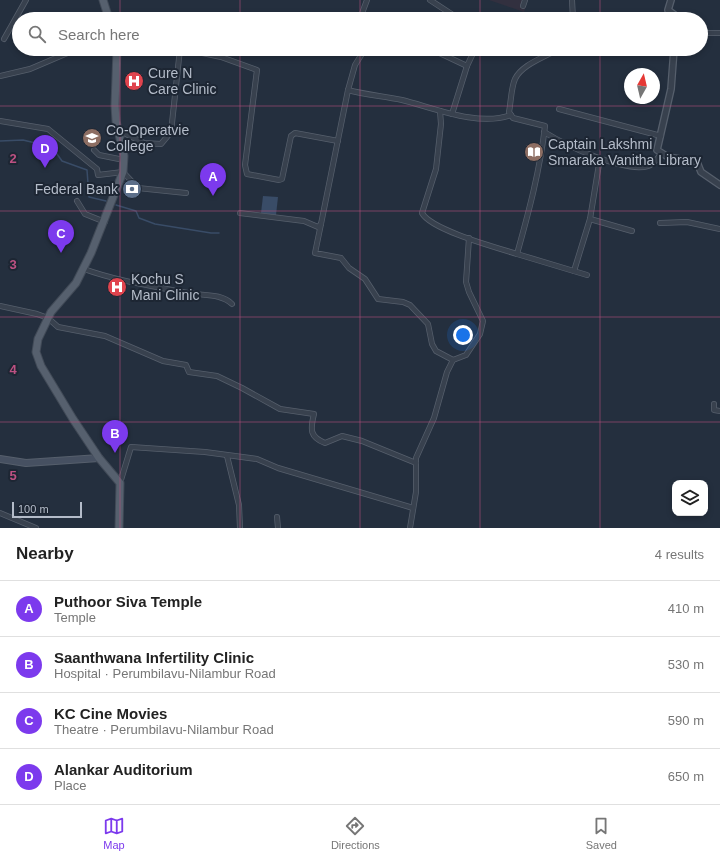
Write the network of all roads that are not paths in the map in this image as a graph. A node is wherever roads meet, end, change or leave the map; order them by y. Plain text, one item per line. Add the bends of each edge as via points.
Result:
1 (26, 0) edge
2 (103, 0) edge
3 (367, 0) edge
4 (430, 0) edge
5 (525, 0) edge
6 (572, 0) edge
7 (671, 0) edge
8 (523, 6) dead end
9 (19, 12) edge
10 (107, 12) edge
11 (363, 12) edge
12 (448, 12) edge
13 (573, 12) edge
14 (671, 12) edge
15 (12, 25) edge
16 (708, 33) edge
17 (720, 33) edge
18 (4, 39) dead end
19 (61, 56) edge
20 (117, 56) edge
21 (179, 56) edge
22 (216, 56) edge
23 (361, 56) edge
24 (446, 56) edge
25 (471, 56) edge
26 (545, 56) edge
27 (673, 56) edge
28 (467, 66) junction
29 (0, 76) edge
30 (348, 90) junction
31 (559, 109) dead end
32 (440, 111) junction
33 (452, 114) junction
34 (511, 115) junction
35 (0, 121) edge
36 (118, 130) junction
37 (544, 132) junction
38 (661, 136) junction
39 (338, 141) junction
40 (94, 150) dead end
41 (661, 154) junction
42 (600, 158) junction
43 (124, 160) junction
44 (123, 172) junction
45 (720, 184) edge
46 (186, 193) dead end
47 (77, 201) dead end
48 (240, 213) dead end
49 (590, 219) junction
50 (104, 222) junction
51 (660, 223) dead end
52 (320, 224) junction
53 (720, 229) edge
54 (632, 231) dead end
55 (469, 238) junction
56 (517, 254) junction
57 (84, 269) junction
58 (574, 271) junction
59 (587, 275) dead end
60 (232, 304) dead end
61 (0, 306) edge
62 (48, 318) junction
63 (453, 360) junction
64 (714, 404) dead end
65 (720, 411) edge
66 (227, 456) junction
67 (99, 458) junction
68 (0, 459) edge
69 (416, 463) junction
70 (120, 483) junction
71 (413, 508) junction
72 (0, 513) edge
73 (277, 517) dead end
74 (36, 528) edge
75 (119, 528) edge
76 (240, 528) edge
77 (278, 528) edge
78 (410, 528) edge

1 - 9 street
2 - 10 main road
3 - 11 street
4 - 12 street
5 - 8 street
6 - 13 street
7 - 14 street via 668,10
15 - 18 street
16 - 17 street
19 - 29 street via 30,69
20 - 36 main road via 115,105
21 - 36 street via 171,132 161,144 144,143
22 - 39 street via 258,70 244,165 247,174 282,179 291,136 294,133
23 - 30 street via 355,65
24 - 28 street
25 - 28 street
26 - 34 street via 524,68 518,75 514,82
27 - 38 street via 671,89
28 - 33 street
30 - 32 street via 401,100
30 - 39 street
31 - 38 street
32 - 33 street
32 - 55 street via 436,168 422,213 430,221
33 - 34 street via 494,118
34 - 37 street via 513,118 545,126
35 - 44 street via 48,129 97,169 98,175
36 - 43 main road
37 - 42 street via 563,144
37 - 56 street via 541,158
38 - 41 street via 657,150
39 - 52 street
40 - 43 street via 99,155
41 - 42 street via 649,166 638,167
41 - 45 street via 697,162 700,172
42 - 49 street
43 - 44 main road
44 - 46 street via 138,188
44 - 50 main road
47 - 50 street via 85,214
48 - 52 street via 304,221 318,227
49 - 54 street
49 - 58 street
50 - 57 main road
51 - 53 street via 687,222
52 - 63 street via 315,253 341,258 349,268 365,279 378,299 410,305 428,324 436,351
55 - 56 street
55 - 63 street via 466,282 483,321 480,334 466,355
56 - 58 street
57 - 60 street via 136,283 212,295
57 - 62 main road
58 - 59 street
61 - 62 street
62 - 67 main road via 36,346 37,358
62 - 69 street via 58,327 106,336 163,361 186,366 189,372 217,376 280,409 314,414 312,432 316,439 325,443 342,436 362,441
63 - 69 street
64 - 65 street via 714,410
66 - 70 street via 131,447
66 - 71 street via 257,459 278,468
66 - 76 street via 239,505
67 - 68 main road via 26,463
67 - 70 main road
69 - 71 street
70 - 75 main road
71 - 78 street
72 - 74 street
73 - 77 street

